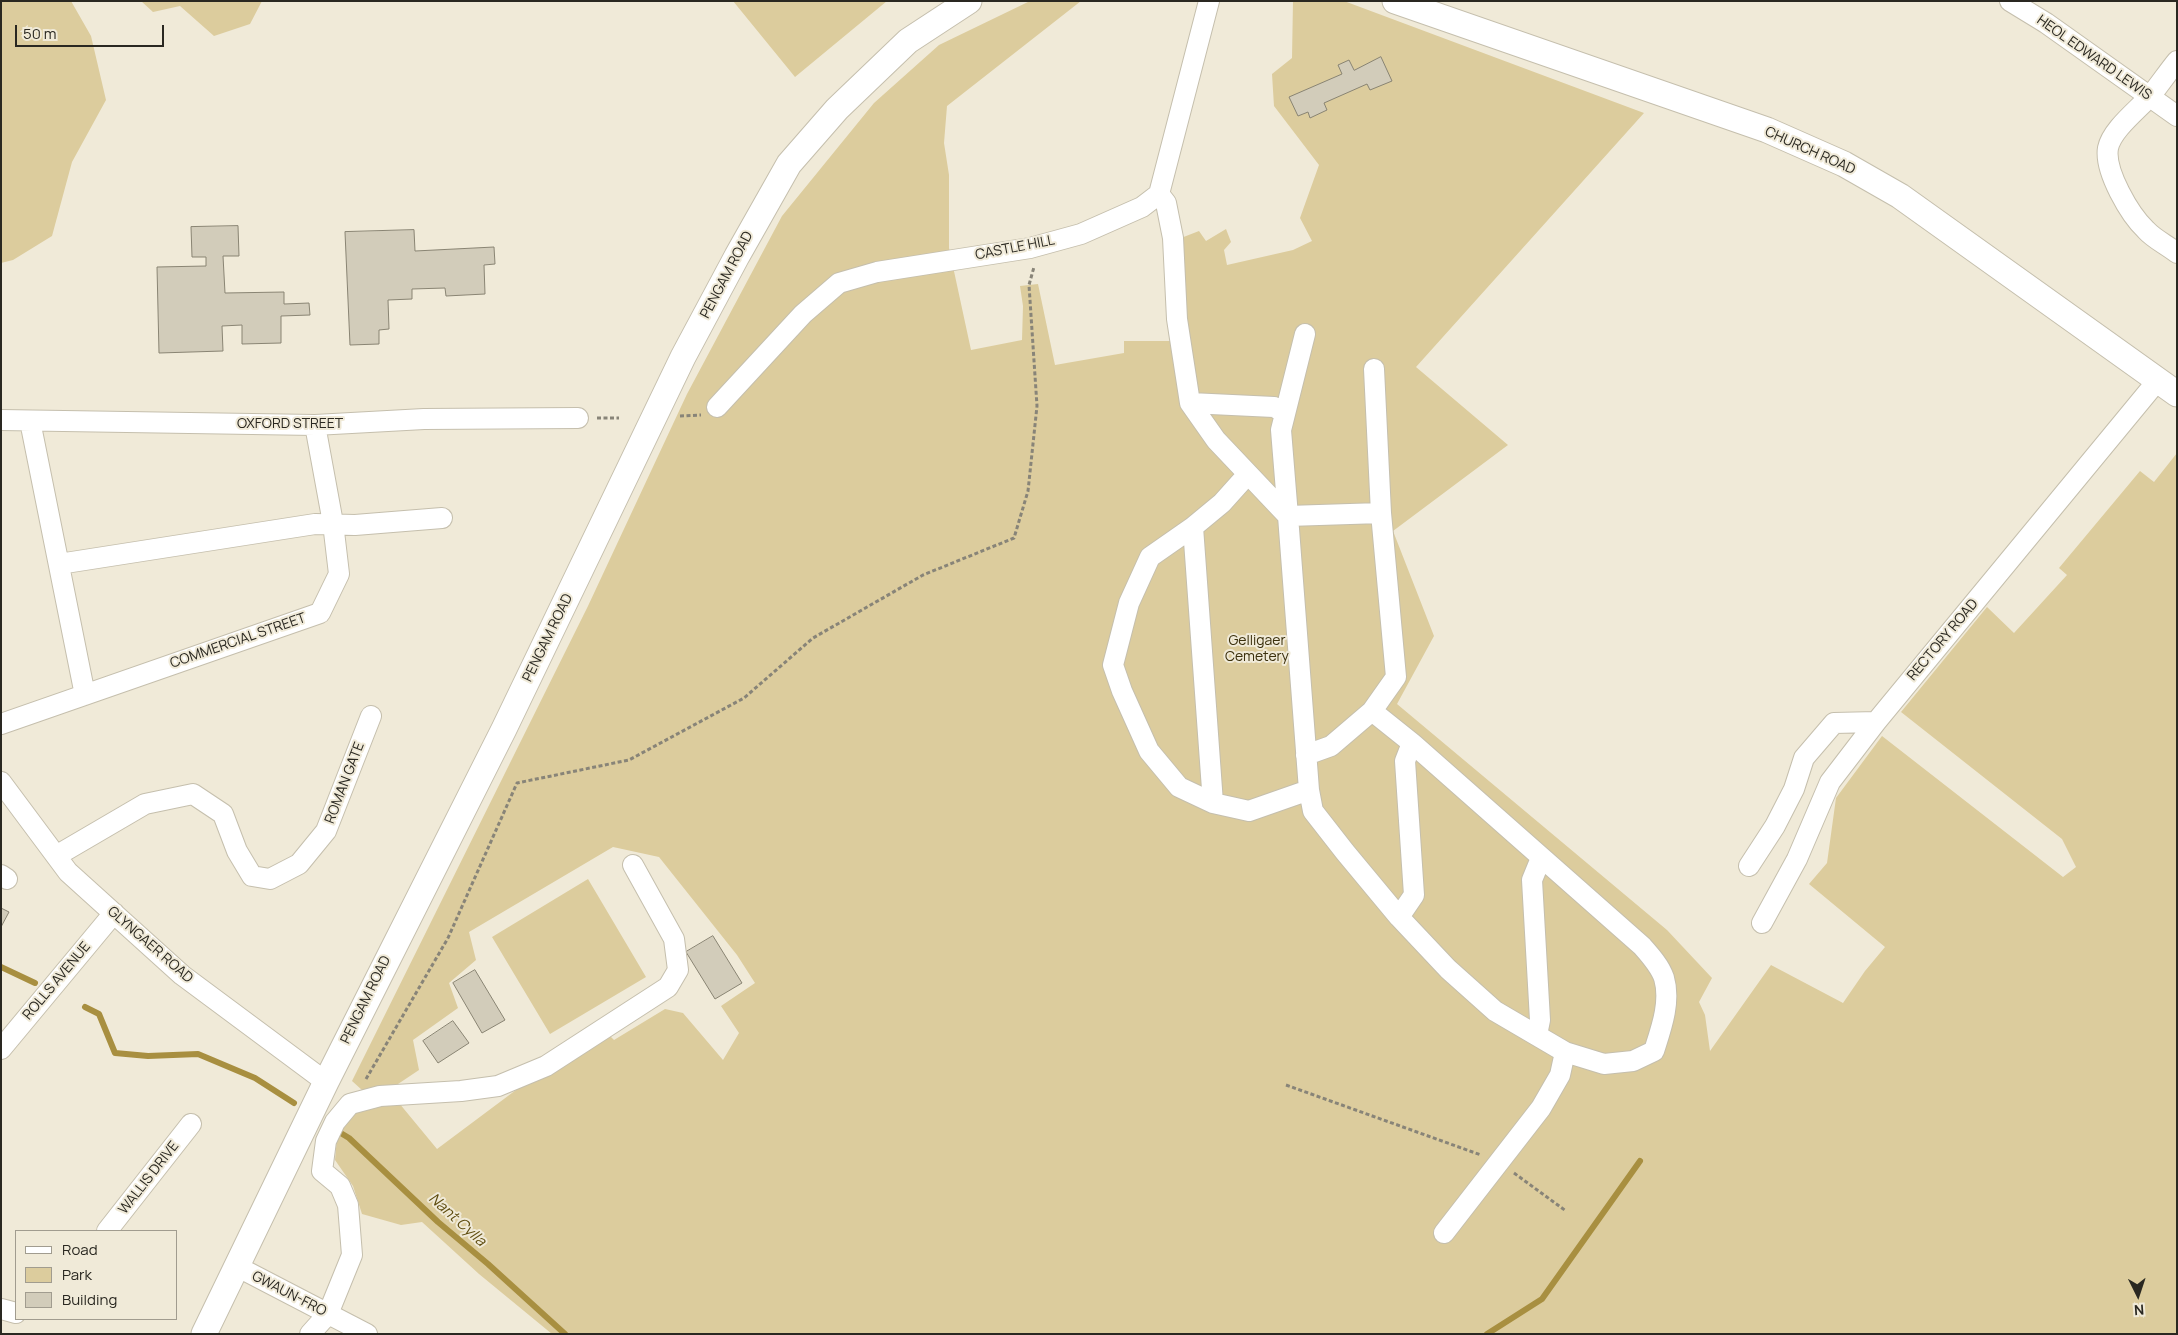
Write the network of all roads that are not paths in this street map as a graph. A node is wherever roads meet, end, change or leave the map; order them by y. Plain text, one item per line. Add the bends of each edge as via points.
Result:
1 (969, 1) edge
2 (1209, 1) edge
3 (1395, 1) edge
4 (2010, 1) edge
5 (2177, 61) edge
6 (2150, 96) junction
7 (2177, 116) edge
8 (1159, 194) junction
9 (2177, 253) edge
10 (1305, 334) dead end
11 (1374, 369) dead end
12 (2168, 387) edge
13 (1190, 403) junction
14 (717, 407) dead end
15 (1285, 413) junction
16 (578, 418) dead end
17 (1, 420) edge
18 (30, 421) junction
19 (316, 425) junction
20 (1248, 474) junction
21 (1381, 513) junction
22 (1288, 516) junction
23 (442, 518) dead end
24 (333, 524) junction
25 (1193, 527) junction
26 (59, 564) junction
27 (84, 695) junction
28 (1372, 711) junction
29 (371, 716) dead end
30 (1876, 722) junction
31 (1, 724) edge
32 (1412, 743) junction
33 (1306, 756) junction
34 (1, 782) edge
35 (1309, 790) junction
36 (1213, 803) junction
37 (56, 856) junction
38 (1541, 858) junction
39 (633, 865) dead end
40 (1748, 866) dead end
41 (114, 913) junction
42 (1399, 917) junction
43 (1762, 923) dead end
44 (1537, 1035) junction
45 (1, 1049) edge
46 (1565, 1052) junction
47 (326, 1082) junction
48 (191, 1124) dead end
49 (108, 1230) edge
50 (1444, 1233) dead end
51 (238, 1268) junction
52 (1, 1309) edge
53 (15, 1313) edge
54 (328, 1314) junction
55 (204, 1334) edge
56 (310, 1334) edge
57 (367, 1334) edge

1 - 47 main road, PENGAM ROAD via 908,41 837,109 789,164 684,357 504,729
2 - 8 street
3 - 12 main road, CHURCH ROAD via 1766,130 1844,164 1900,196
4 - 6 street, HEOL EDWARD LEWIS via 2046,22
5 - 6 street
6 - 7 street, HEOL EDWARD LEWIS
6 - 9 street via 2117,133 2108,147 2108,158 2122,197 2136,219 2147,232
8 - 13 street via 1166,203 1173,238 1177,319
8 - 14 street, CASTLE HILL via 1142,207 1081,234 1030,248 877,272 839,283 803,314
10 - 15 street
11 - 21 street
12 - 30 street, RECTORY ROAD
13 - 15 street via 1274,407
13 - 20 street via 1216,440
15 - 22 street via 1281,430
16 - 19 street, OXFORD STREET via 424,419
17 - 18 street, OXFORD STREET
18 - 19 street, OXFORD STREET
18 - 26 street
19 - 24 street, COMMERCIAL STREET
20 - 22 street
20 - 25 street via 1222,503
21 - 22 street
21 - 28 street via 1396,677
22 - 33 street
23 - 24 street
24 - 26 street via 315,524
24 - 27 street, COMMERCIAL STREET via 339,574 320,613
25 - 36 street
25 - 36 street via 1150,557 1129,603 1113,665 1149,750 1179,787
26 - 27 street
27 - 31 street, COMMERCIAL STREET
28 - 32 street
28 - 33 street via 1331,746
29 - 37 street, ROMAN GATE via 326,831 300,864 270,880 252,876 236,851 223,814 193,794 145,804
30 - 40 street via 1834,722 1804,758 1794,789 1775,826
30 - 43 street, RECTORY ROAD via 1830,782 1797,859
32 - 38 street
32 - 42 street via 1405,761 1414,895
33 - 35 street
34 - 37 street, GLYNGAER ROAD
35 - 36 street via 1248,811
35 - 42 street via 1313,811
37 - 41 street, GLYNGAER ROAD via 68,872
38 - 44 street via 1532,880 1540,1020
38 - 46 street via 1642,946 1664,978 1666,1006 1654,1051 1633,1061 1604,1064
39 - 54 street via 674,939 678,970 668,988 546,1066 498,1086 380,1096 350,1104 335,1122 326,1141 322,1170 340,1186 348,1205 352,1256
41 - 45 street, ROLLS AVENUE
41 - 47 street, GLYNGAER ROAD via 182,975
42 - 44 street via 1494,1011
44 - 46 street
46 - 50 street via 1560,1075 1541,1108
47 - 51 main road, PENGAM ROAD
48 - 49 street, WALLIS DRIVE
51 - 54 street, GWAUN-FRO
51 - 55 main road, PENGAM ROAD
52 - 53 street
54 - 56 street
54 - 57 street, GWAUN-FRO

